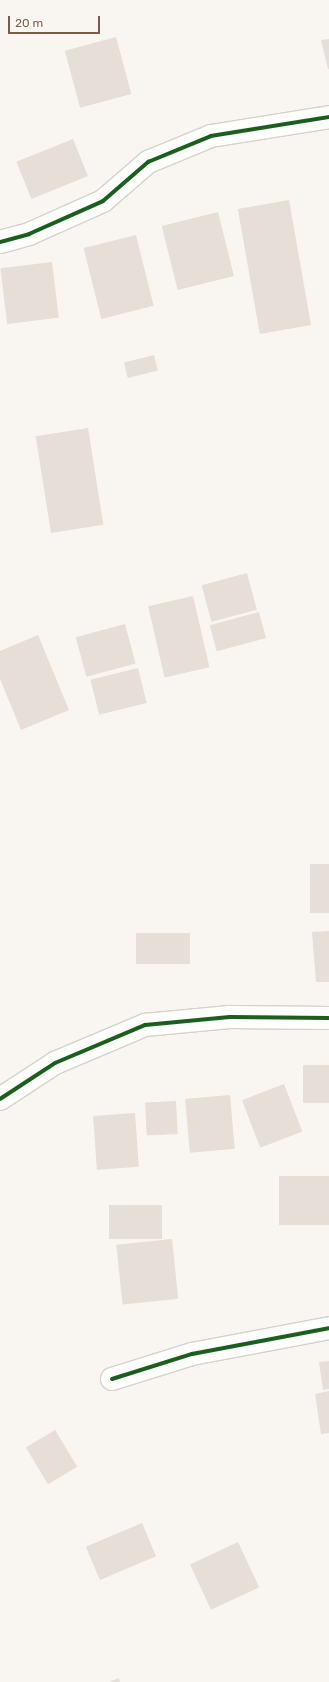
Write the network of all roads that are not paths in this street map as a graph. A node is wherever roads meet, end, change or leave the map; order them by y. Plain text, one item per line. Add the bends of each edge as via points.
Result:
1 (329, 117) edge
2 (0, 242) edge
3 (329, 1018) edge
4 (0, 1099) edge
5 (329, 1328) edge
6 (112, 1379) dead end

1 - 2 street via 211,136 148,162 103,201 29,234
3 - 4 street via 230,1017 145,1025 56,1063
5 - 6 street via 192,1354

